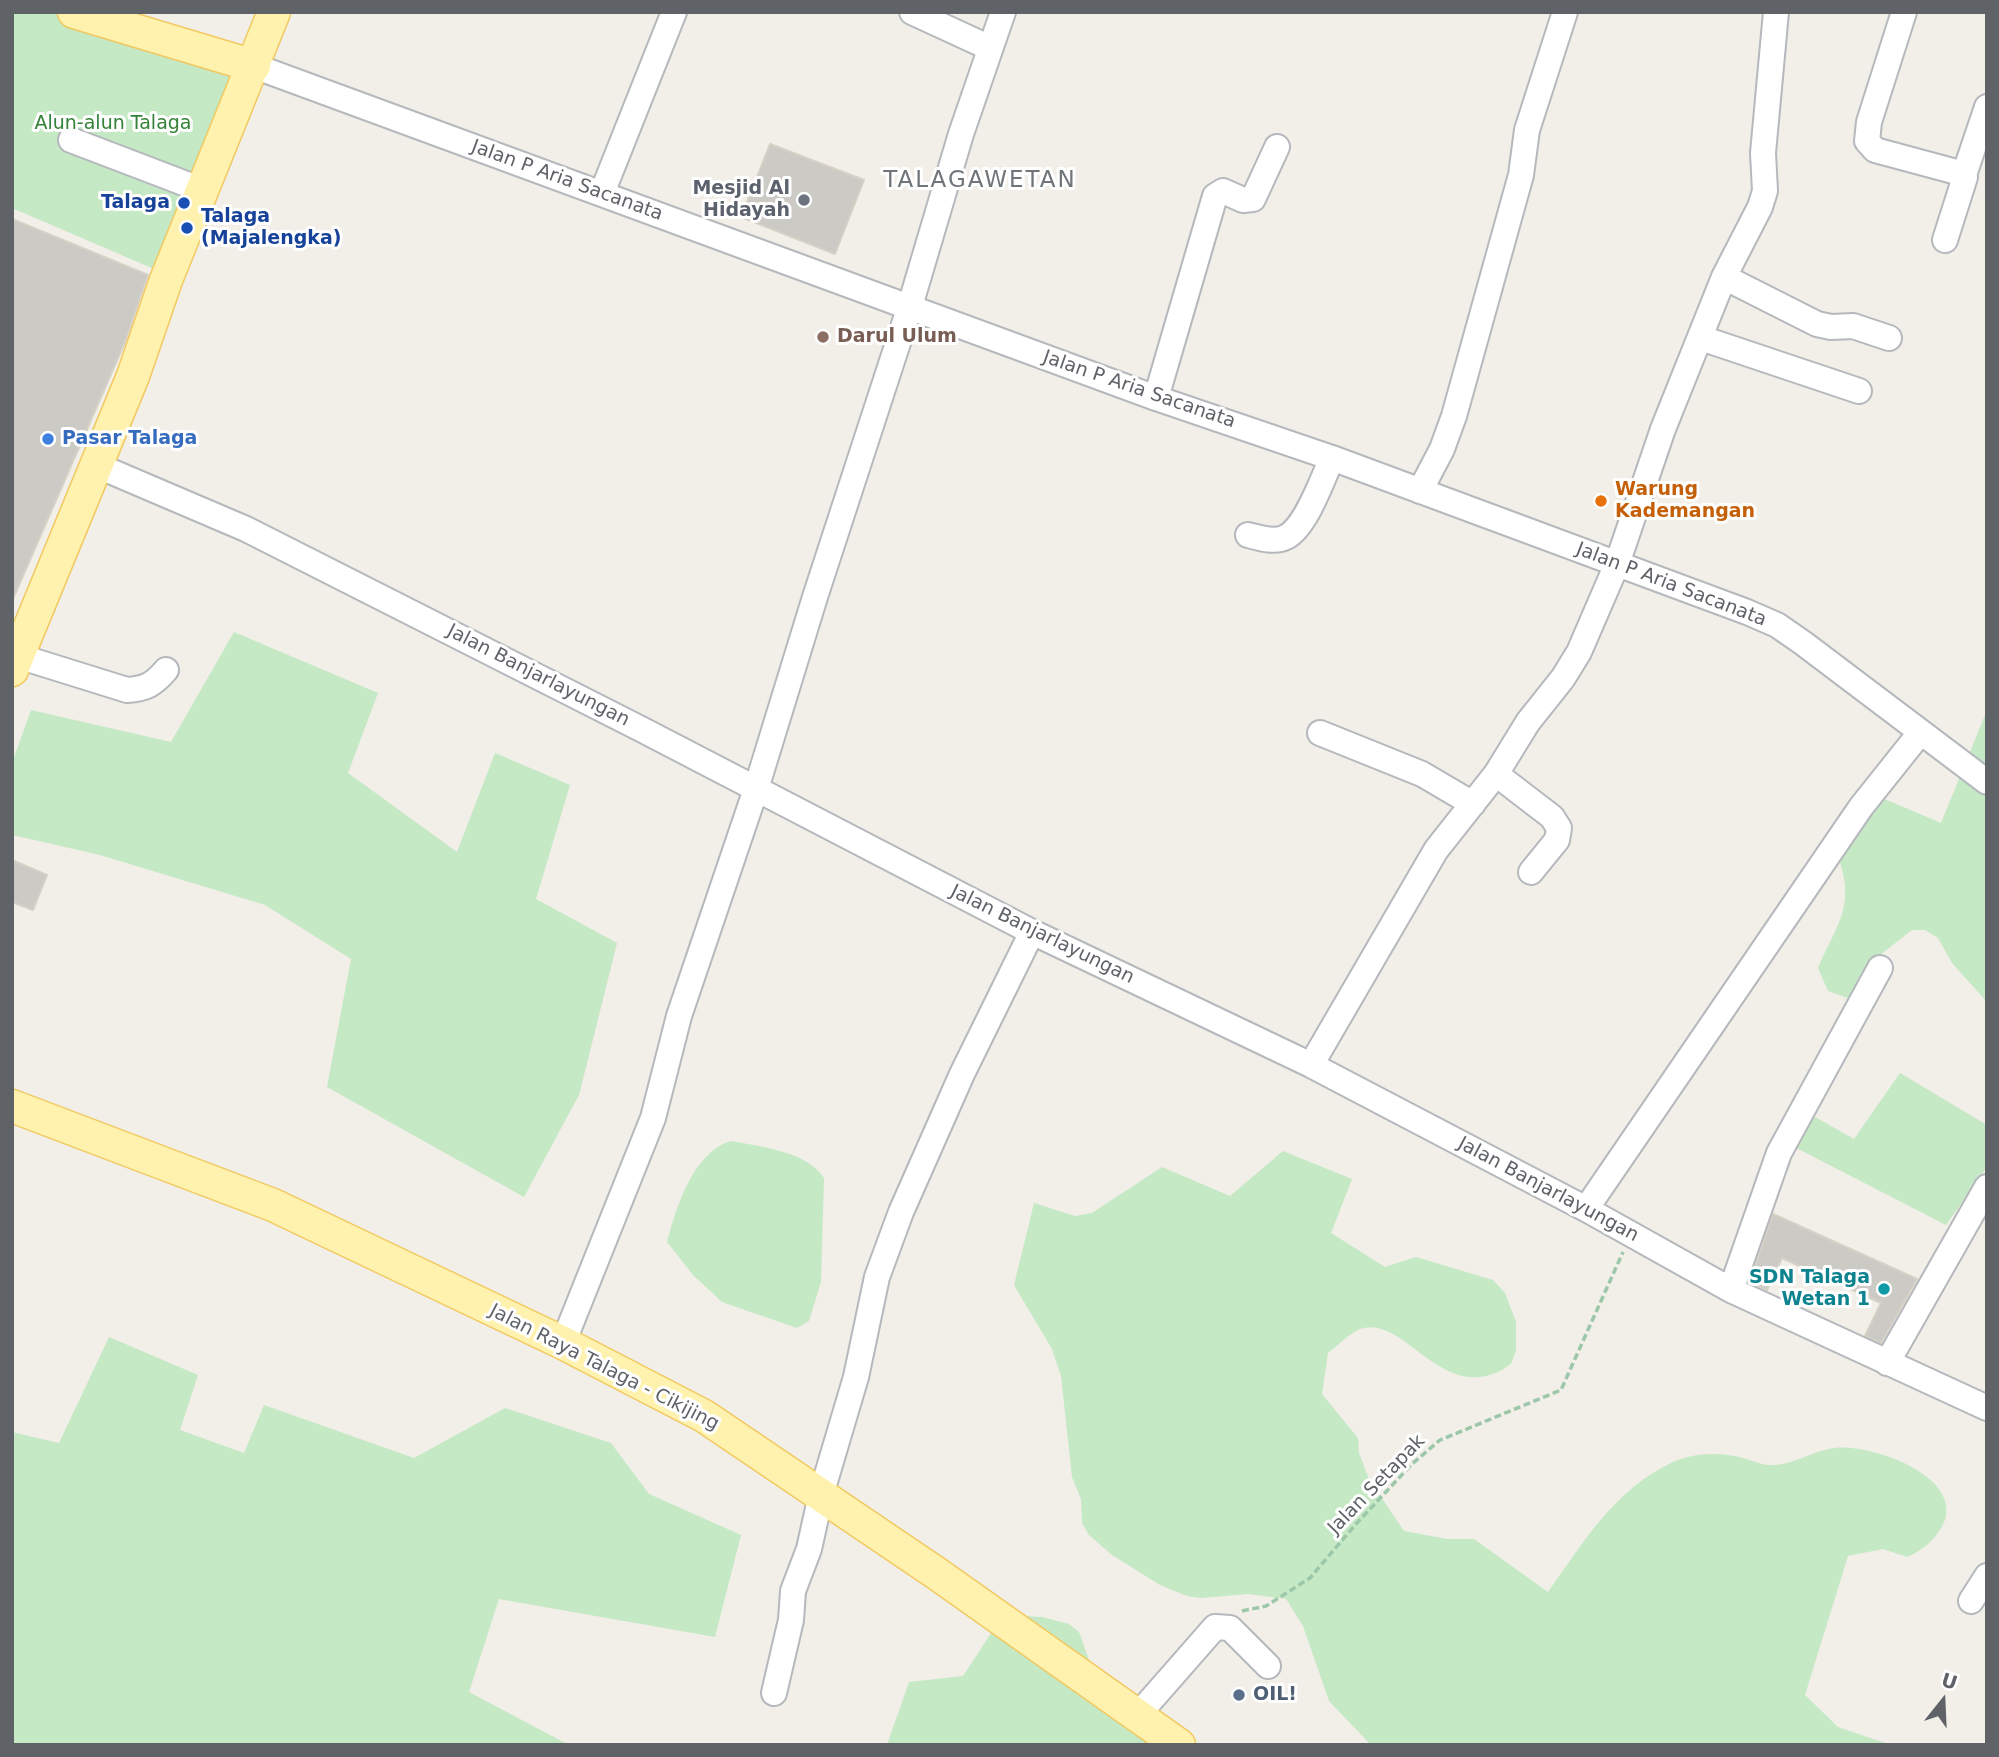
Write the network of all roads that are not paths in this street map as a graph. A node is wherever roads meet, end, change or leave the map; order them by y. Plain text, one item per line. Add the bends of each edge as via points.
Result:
1 (74, 12) edge
2 (274, 12) edge
3 (674, 12) edge
4 (912, 12) edge
5 (1003, 12) edge
6 (1565, 12) edge
7 (1776, 12) edge
8 (1904, 12) edge
9 (141, 23) edge
10 (990, 48) junction
11 (254, 66) junction
12 (1987, 107) edge
13 (71, 140) dead end
14 (1277, 147) dead end
15 (1964, 175) junction
16 (202, 190) junction
17 (601, 193) junction
18 (1945, 240) dead end
19 (1724, 277) junction
20 (910, 306) junction
21 (1701, 338) junction
22 (1889, 338) dead end
23 (1859, 391) dead end
24 (1156, 398) junction
25 (1332, 458) junction
26 (96, 465) junction
27 (1420, 491) junction
28 (1248, 535) dead end
29 (1618, 564) junction
30 (15, 663) edge
31 (166, 670) dead end
32 (1320, 733) dead end
33 (1920, 733) junction
34 (1496, 774) junction
35 (1987, 782) edge
36 (756, 789) junction
37 (1473, 804) junction
38 (1531, 872) dead end
39 (1031, 932) junction
40 (1880, 968) dead end
41 (1311, 1065) junction
42 (12, 1106) edge
43 (1987, 1187) edge
44 (1586, 1209) junction
45 (1731, 1290) junction
46 (563, 1343) junction
47 (1887, 1363) junction
48 (1987, 1408) edge
49 (821, 1495) junction
50 (1987, 1576) edge
51 (1971, 1601) dead end
52 (1268, 1666) dead end
53 (774, 1693) dead end
54 (1137, 1716) junction
55 (1180, 1745) edge

1 - 9 main road
2 - 11 main road
3 - 17 street
4 - 10 street
5 - 10 street
6 - 27 street via 1527,130 1521,175 1454,416
7 - 19 street via 1763,153 1765,191
8 - 15 street via 1867,141 1875,150
9 - 11 main road
10 - 20 street
11 - 16 main road
11 - 17 street, Jalan P Aria Sacanata
12 - 15 street
13 - 16 street
14 - 24 street via 1253,199 1243,200 1223,191 1215,196
15 - 18 street
16 - 26 main road
17 - 20 street, Jalan P Aria Sacanata
19 - 21 street
19 - 22 street via 1817,324 1853,326
20 - 24 street, Jalan P Aria Sacanata
20 - 36 street
21 - 23 street
21 - 29 street via 1663,429
24 - 25 street, Jalan P Aria Sacanata
25 - 27 street, Jalan P Aria Sacanata
25 - 28 street via 1305,515 1286,537 1272,540
26 - 30 main road
26 - 36 street, Jalan Banjarlayungan via 246,529
27 - 29 street, Jalan P Aria Sacanata
29 - 33 street, Jalan P Aria Sacanata via 1777,625
29 - 34 street via 1579,652
30 - 31 street via 127,690 155,684
32 - 37 street via 1422,774
33 - 35 street, Jalan P Aria Sacanata
33 - 44 street via 1861,807
34 - 37 street
34 - 38 street via 1552,817 1559,828 1557,841
36 - 39 street, Jalan Banjarlayungan
36 - 46 street via 679,1016 653,1118
37 - 41 street via 1405,899
39 - 41 street, Jalan Banjarlayungan
39 - 49 street via 901,1212 877,1277 856,1377
40 - 45 street via 1779,1153
41 - 44 street, Jalan Banjarlayungan
42 - 46 main road, Jalan Raya Talaga - Cikijing via 273,1205
43 - 47 street
44 - 45 street, Jalan Banjarlayungan
45 - 47 street, Jalan Banjarlayungan
46 - 49 main road, Jalan Raya Talaga - Cikijing via 704,1416
47 - 48 street, Jalan Banjarlayungan
49 - 53 street via 793,1591
49 - 54 main road, Jalan Raya Talaga - Cikijing
50 - 51 street
52 - 54 street via 1230,1628 1215,1627
54 - 55 main road, Jalan Raya Talaga - Cikijing

